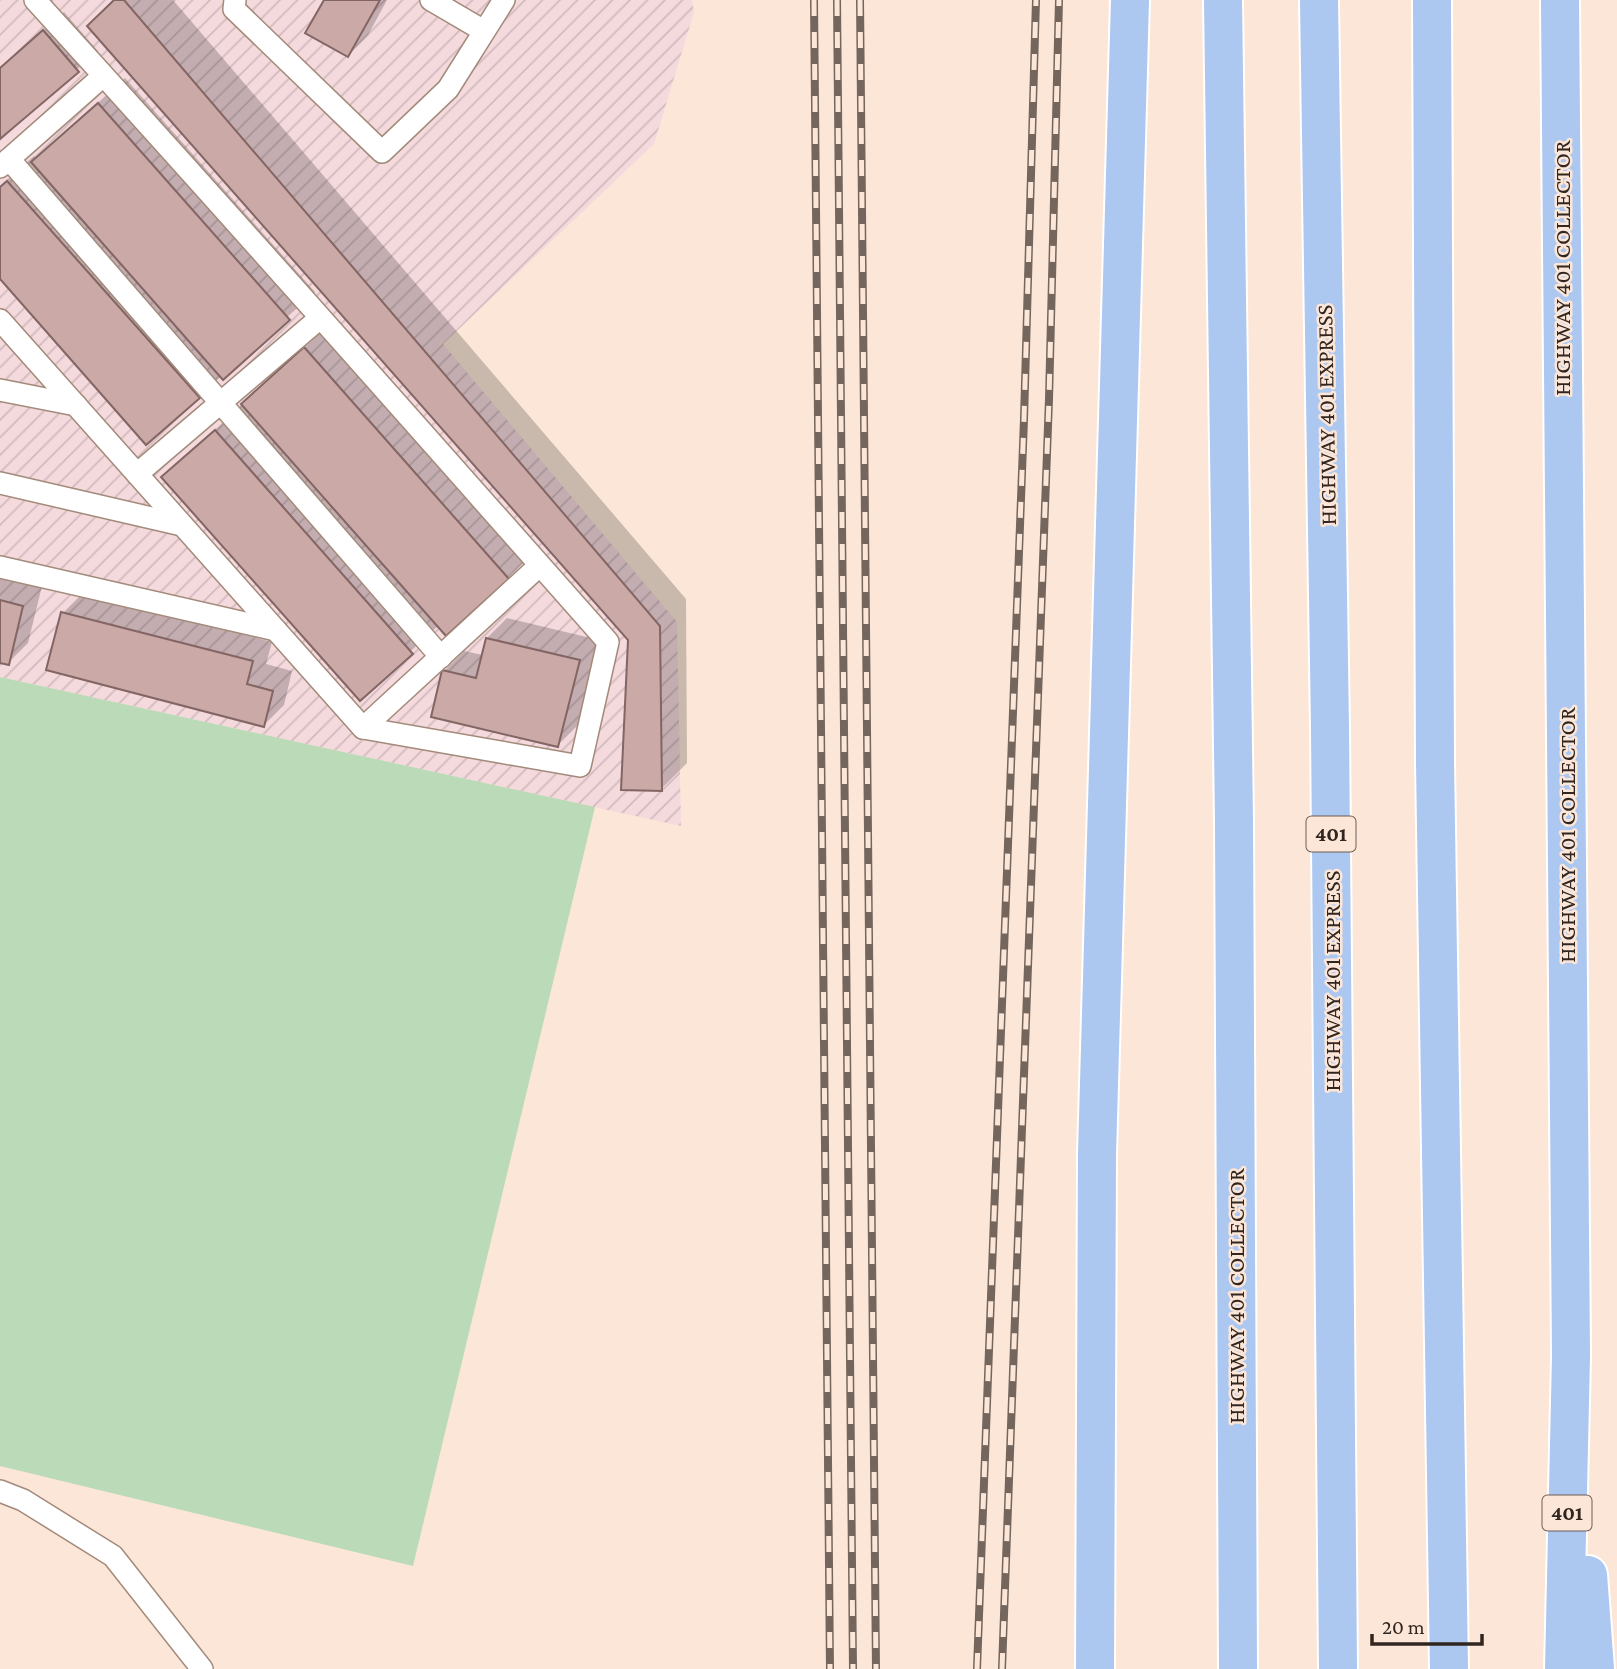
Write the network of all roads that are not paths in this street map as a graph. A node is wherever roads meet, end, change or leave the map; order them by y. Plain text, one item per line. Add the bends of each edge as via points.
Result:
1 (35, 0) edge
2 (235, 0) edge
3 (431, 0) edge
4 (504, 0) edge
5 (1130, 0) edge
6 (1223, 0) edge
7 (1319, 0) edge
8 (1432, 0) edge
9 (1560, 0) edge
10 (484, 31) junction
11 (103, 76) junction
12 (5, 163) edge
13 (320, 318) junction
14 (0, 320) edge
15 (0, 390) edge
16 (219, 404) junction
17 (76, 405) junction
18 (137, 474) junction
19 (0, 482) edge
20 (182, 525) junction
21 (540, 565) junction
22 (0, 568) edge
23 (276, 630) junction
24 (441, 657) junction
25 (363, 728) junction
26 (1571, 1356) junction
27 (0, 1491) edge
28 (202, 1669) edge
29 (1095, 1669) edge
30 (1238, 1669) edge
31 (1338, 1669) edge
32 (1449, 1669) edge
33 (1564, 1669) edge
34 (1595, 1669) edge

1 - 11 lane
2 - 10 lane via 234,9 382,152 448,89
3 - 10 lane
4 - 10 lane
5 - 29 highway via 1097,1154
6 - 30 highway, HIGHWAY 401 COLLECTOR via 1234,822
7 - 31 highway, HIGHWAY 401 EXPRESS / 401 via 1331,728
8 - 32 highway via 1435,748
9 - 26 highway, HIGHWAY 401 COLLECTOR / 401
11 - 12 lane
11 - 13 lane
12 - 16 lane
13 - 16 lane
13 - 21 lane
14 - 17 lane
15 - 17 lane
16 - 18 lane
16 - 24 lane
17 - 18 lane
18 - 20 lane
19 - 20 lane
20 - 23 lane
21 - 24 lane
21 - 25 lane via 608,642 580,766
22 - 23 lane
23 - 25 lane
24 - 25 lane
26 - 33 highway, HIGHWAY 401 COLLECTOR / 401
26 - 34 highway
27 - 28 lane via 23,1500 113,1556

